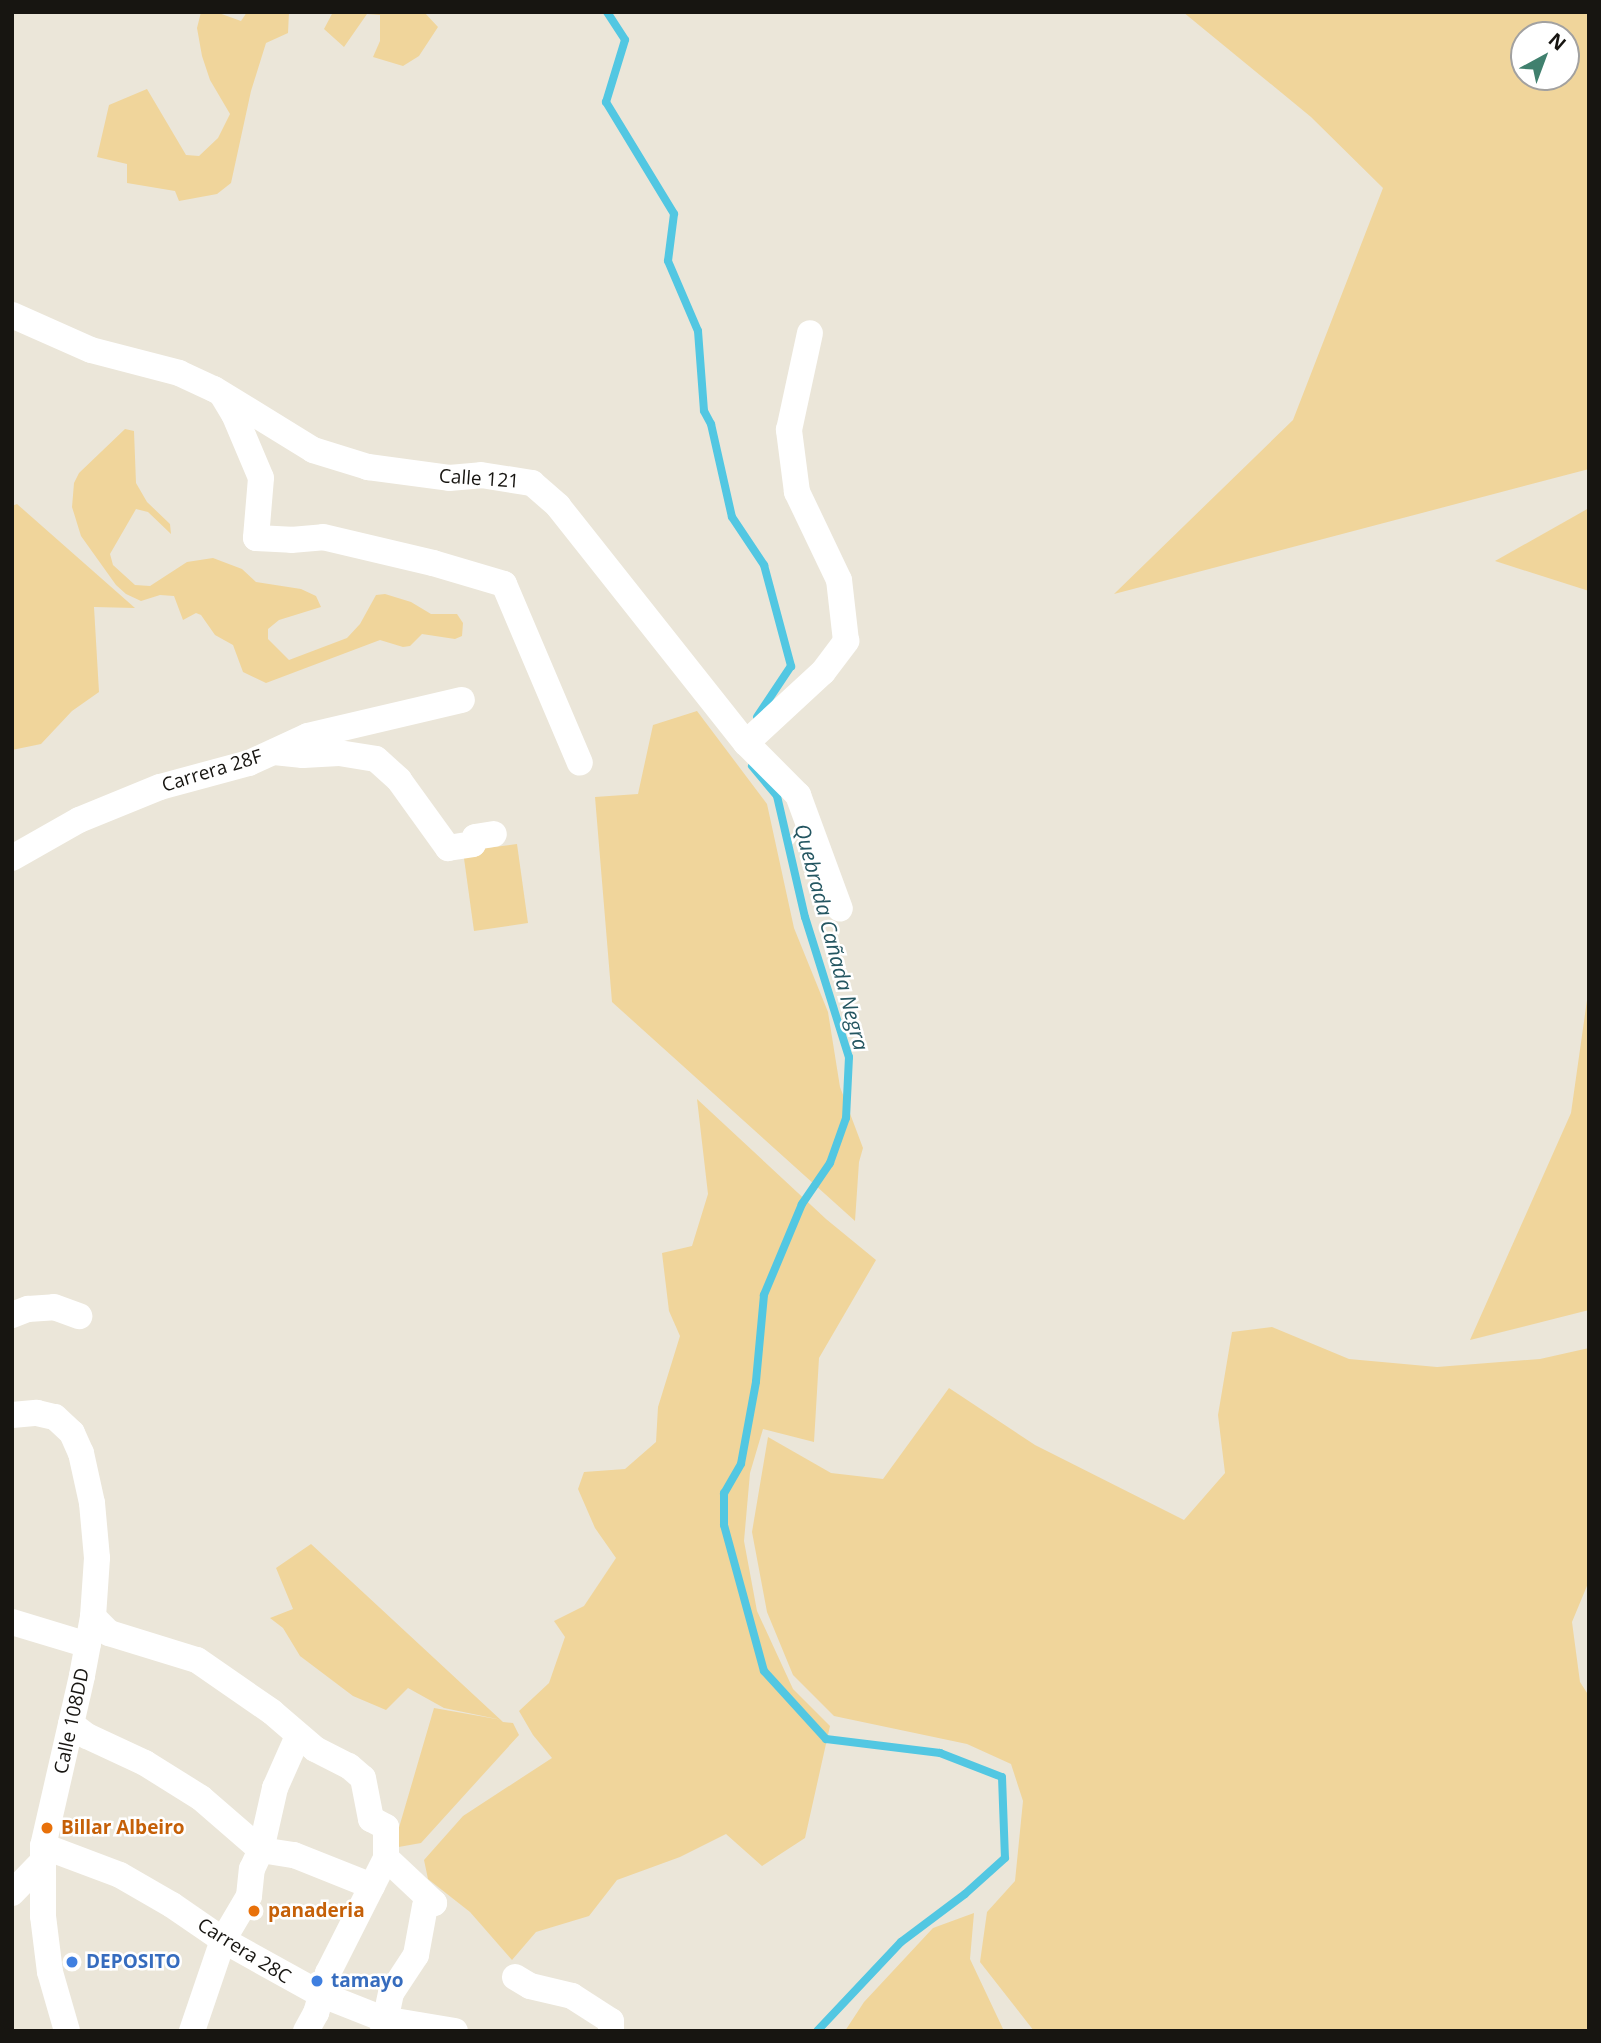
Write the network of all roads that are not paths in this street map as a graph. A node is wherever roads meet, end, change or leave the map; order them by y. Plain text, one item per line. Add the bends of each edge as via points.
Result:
1 (12, 315) edge
2 (810, 333) dead end
3 (222, 394) junction
4 (462, 699) dead end
5 (746, 743) junction
6 (272, 752) junction
7 (580, 763) dead end
8 (494, 834) dead end
9 (12, 858) edge
10 (840, 909) dead end
11 (12, 1315) edge
12 (79, 1316) dead end
13 (12, 1415) edge
14 (93, 1617) junction
15 (12, 1622) edge
16 (88, 1645) junction
17 (71, 1724) junction
18 (298, 1736) junction
19 (261, 1850) junction
20 (43, 1853) junction
21 (386, 1858) junction
22 (372, 1886) junction
23 (12, 1893) edge
24 (223, 1940) junction
25 (514, 1977) dead end
26 (320, 1994) junction
27 (383, 2025) edge
28 (67, 2031) edge
29 (192, 2031) edge
30 (306, 2031) edge
31 (455, 2031) edge
32 (611, 2031) edge

1 - 3 street, Calle 121 via 91,350 179,373
2 - 5 street via 789,430 797,492 839,580 846,641 824,672
3 - 5 street, Calle 121 via 313,450 368,467 532,483 558,506
3 - 7 street via 261,478 256,538 323,537 504,584
4 - 6 street, Carrera 28F via 308,736
5 - 10 street, Calle 121 via 798,795
6 - 8 street via 339,753 376,759 399,780 447,848 473,844 475,837
6 - 9 street, Carrera 28F via 120,803
11 - 12 street via 27,1308 54,1307
13 - 14 street, Calle 108DD via 55,1417 72,1433 81,1453 97,1558
14 - 16 street, Calle 108DD
14 - 18 street via 109,1633 197,1660 272,1712
15 - 16 street
16 - 17 street, Calle 108DD
17 - 19 street via 201,1798
17 - 20 street, Calle 108DD
18 - 19 street via 275,1788
18 - 21 street via 363,1778 371,1819 386,1827
19 - 22 street via 294,1855
19 - 24 street via 252,1869 249,1896
20 - 23 street
20 - 24 street, Carrera 28C via 120,1875
20 - 28 street, Calle 108DD via 43,1916 50,1972
21 - 22 street
21 - 27 street via 434,1903 425,1906 416,1955 391,1993
22 - 26 street
24 - 26 street, Carrera 28C
24 - 29 street
25 - 32 street via 530,1986 572,1996 611,2021
26 - 27 street, Carrera 28C
26 - 30 street
27 - 31 street, Carrera 28C

